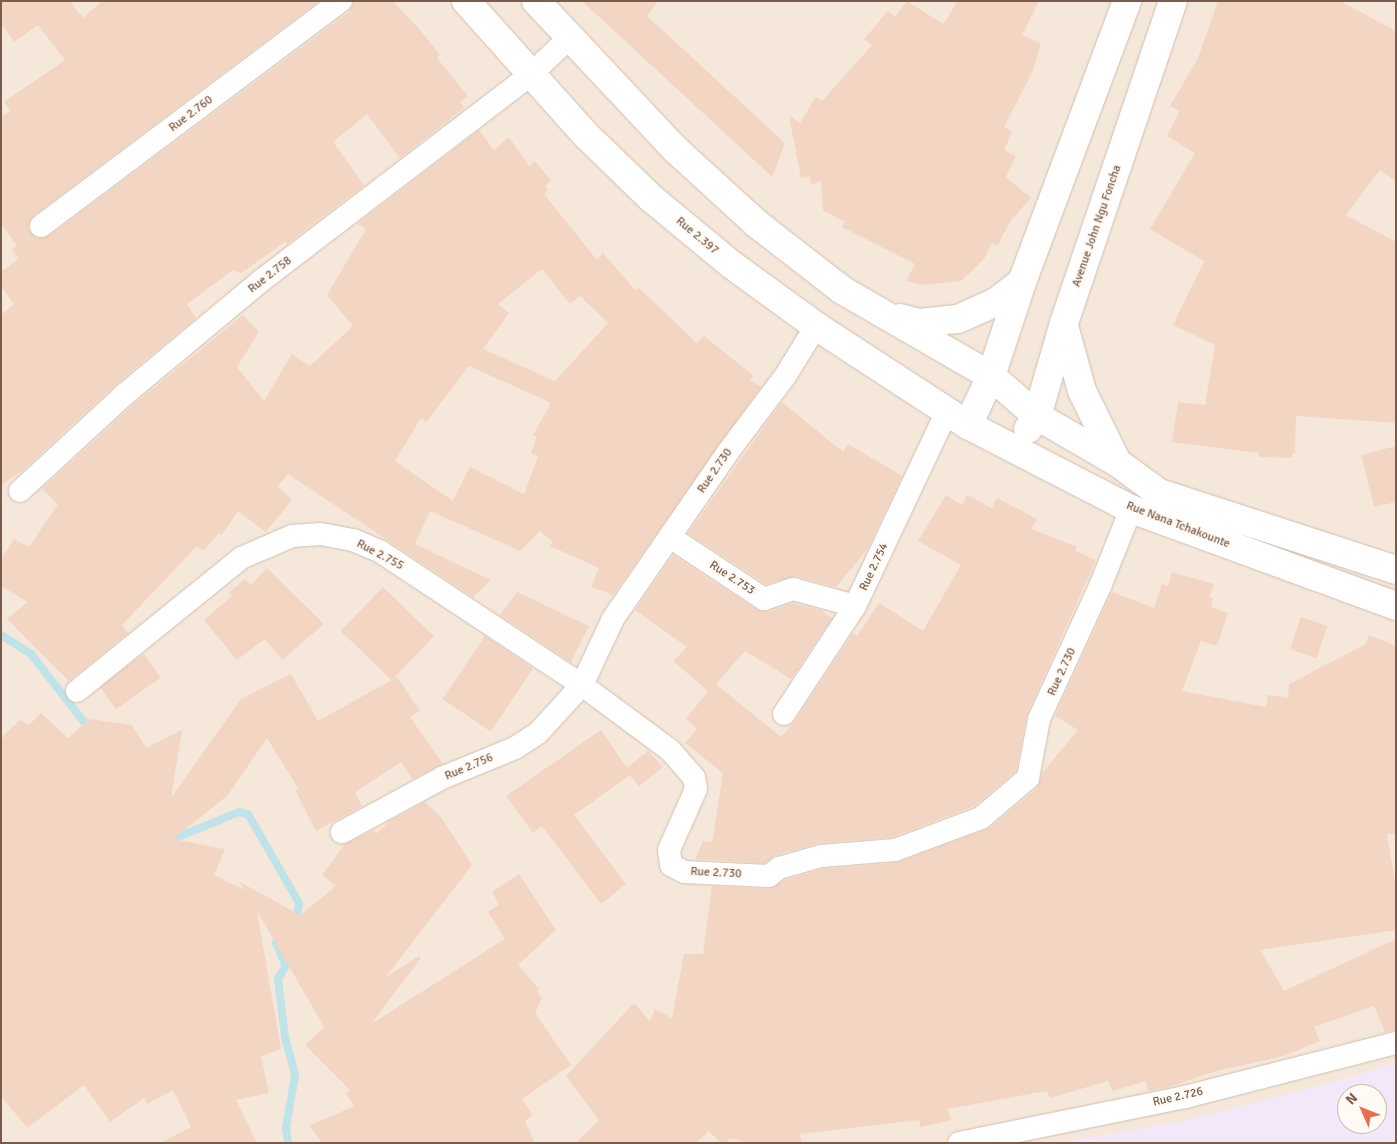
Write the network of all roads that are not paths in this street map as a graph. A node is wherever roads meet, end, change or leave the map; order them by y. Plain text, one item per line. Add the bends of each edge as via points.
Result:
1 (341, 1) edge
2 (466, 1) edge
3 (536, 1) edge
4 (1127, 1) edge
5 (1173, 1) edge
6 (568, 39) junction
7 (531, 74) junction
8 (41, 226) dead end
9 (1022, 282) junction
10 (885, 314) junction
11 (1064, 323) junction
12 (816, 326) junction
13 (991, 376) junction
14 (1036, 416) junction
15 (958, 418) junction
16 (1016, 447) junction
17 (1118, 463) junction
18 (20, 491) dead end
19 (1130, 509) junction
20 (670, 537) junction
21 (1396, 570) edge
22 (855, 606) junction
23 (1396, 606) edge
24 (582, 685) junction
25 (76, 691) dead end
26 (784, 714) dead end
27 (342, 832) dead end
28 (1396, 1043) edge
29 (959, 1143) edge

1 - 8 street, Rue 2.760
2 - 7 main road, Rue 2.397
3 - 6 main road
4 - 9 main road
5 - 11 main road, Avenue John Ngu Foncha
6 - 7 street, Rue 2.758
6 - 10 main road via 676,150 756,224 842,290
7 - 12 main road, Rue 2.397 via 586,135 652,198 732,265
7 - 18 street, Rue 2.758 via 262,280 124,396
9 - 10 main road via 996,302 958,319 919,323
9 - 13 main road
10 - 13 main road
11 - 14 main road, Avenue John Ngu Foncha
11 - 17 main road via 1082,391
12 - 15 main road, Rue 2.397
12 - 20 street, Rue 2.730 via 786,375
13 - 14 main road, Rue Nana Tchakounte
13 - 15 main road
14 - 16 main road, Avenue John Ngu Foncha
14 - 17 main road, Rue Nana Tchakounte
15 - 16 main road, Rue Nana Tchakounte
15 - 22 street, Rue 2.754
16 - 19 main road, Rue Nana Tchakounte
17 - 21 main road, Rue Nana Tchakounte via 1159,493
19 - 23 main road, Rue Nana Tchakounte
19 - 24 street, Rue 2.730 via 1102,584 1039,719 1028,778 981,818 895,850 821,856 780,868 769,876 684,872 671,865 669,850 696,789 694,778 670,750
20 - 22 street, Rue 2.753 via 764,599 793,589
20 - 24 street, Rue 2.730 via 613,619
22 - 26 street, Rue 2.754
24 - 25 street, Rue 2.755 via 381,552 353,540 321,534 292,536 241,558
24 - 27 street, Rue 2.756 via 538,733 515,748 442,778
28 - 29 street, Rue 2.726 via 1185,1097

